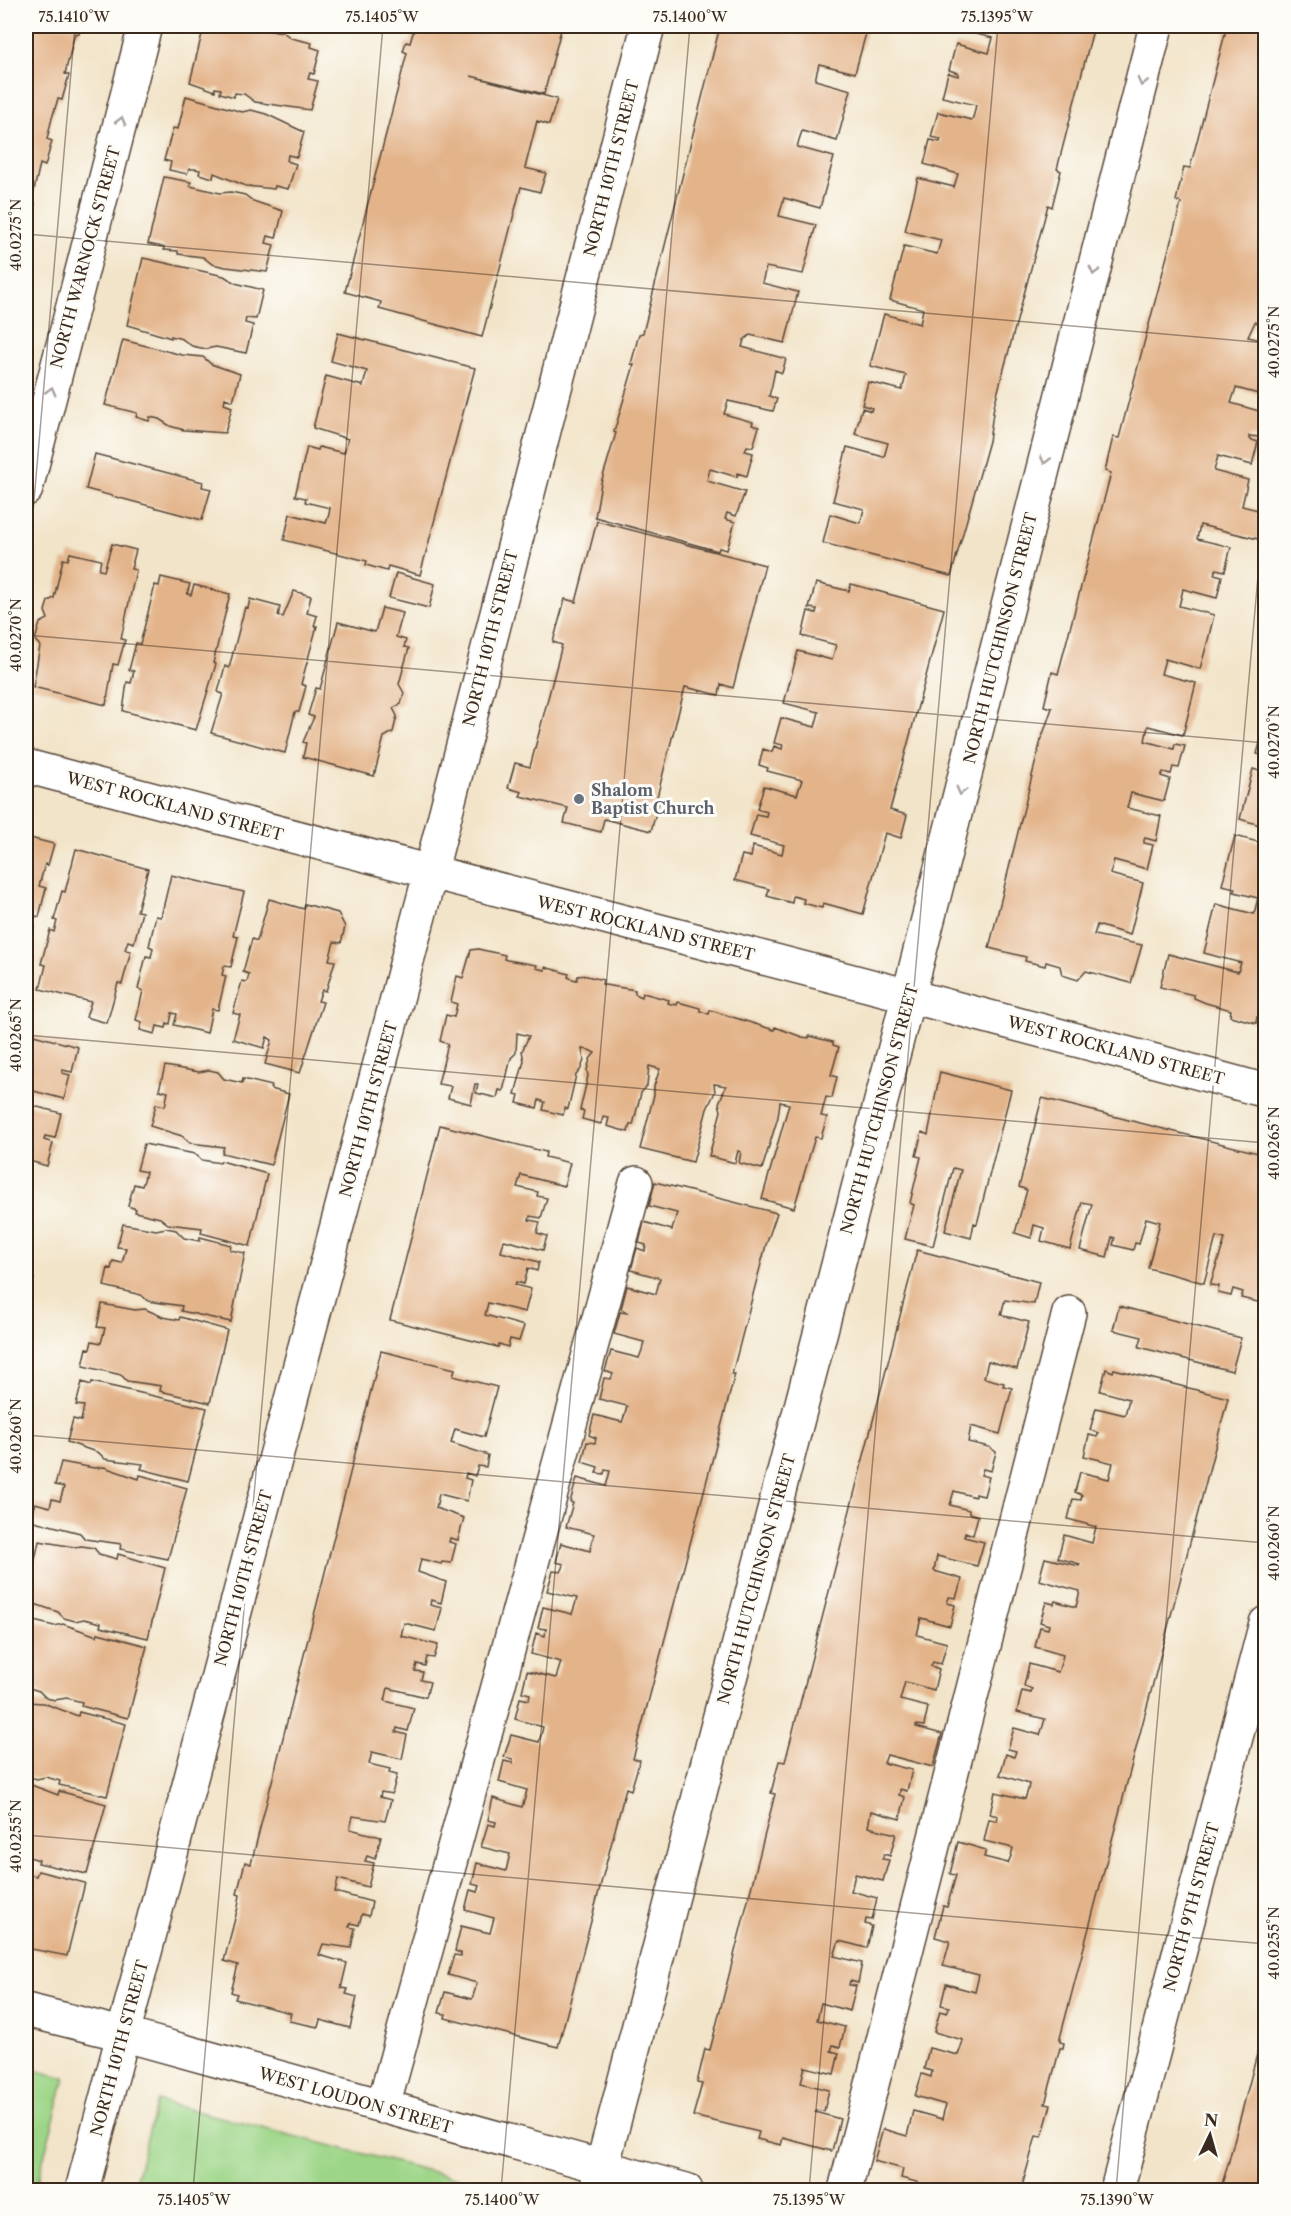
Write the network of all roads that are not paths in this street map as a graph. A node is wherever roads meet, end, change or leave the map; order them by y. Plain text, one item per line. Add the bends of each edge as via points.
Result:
1 (145, 26) edge
2 (648, 26) edge
3 (1156, 26) edge
4 (26, 489) edge
5 (26, 766) edge
6 (430, 874) junction
7 (909, 994) junction
8 (1266, 1090) edge
9 (636, 1183) dead end
10 (1069, 1313) dead end
11 (1266, 1623) edge
12 (26, 2010) edge
13 (122, 2034) junction
14 (383, 2107) junction
15 (598, 2180) edge
16 (82, 2190) edge
17 (686, 2190) edge
18 (844, 2190) edge
19 (1118, 2190) edge

4 -> 1 street, NORTH WARNOCK STREET
2 - 6 street, NORTH 10TH STREET
3 -> 7 street, NORTH HUTCHINSON STREET
5 - 6 street, WEST ROCKLAND STREET
6 - 7 street, WEST ROCKLAND STREET
6 - 13 street, NORTH 10TH STREET
7 - 8 street, WEST ROCKLAND STREET
7 - 15 street, NORTH HUTCHINSON STREET
9 - 14 street
10 - 18 street
11 - 19 street, NORTH 9TH STREET
12 - 13 street, WEST LOUDON STREET
13 - 14 street, WEST LOUDON STREET
13 - 16 street, NORTH 10TH STREET
14 - 15 street, WEST LOUDON STREET
15 - 17 street, WEST LOUDON STREET

